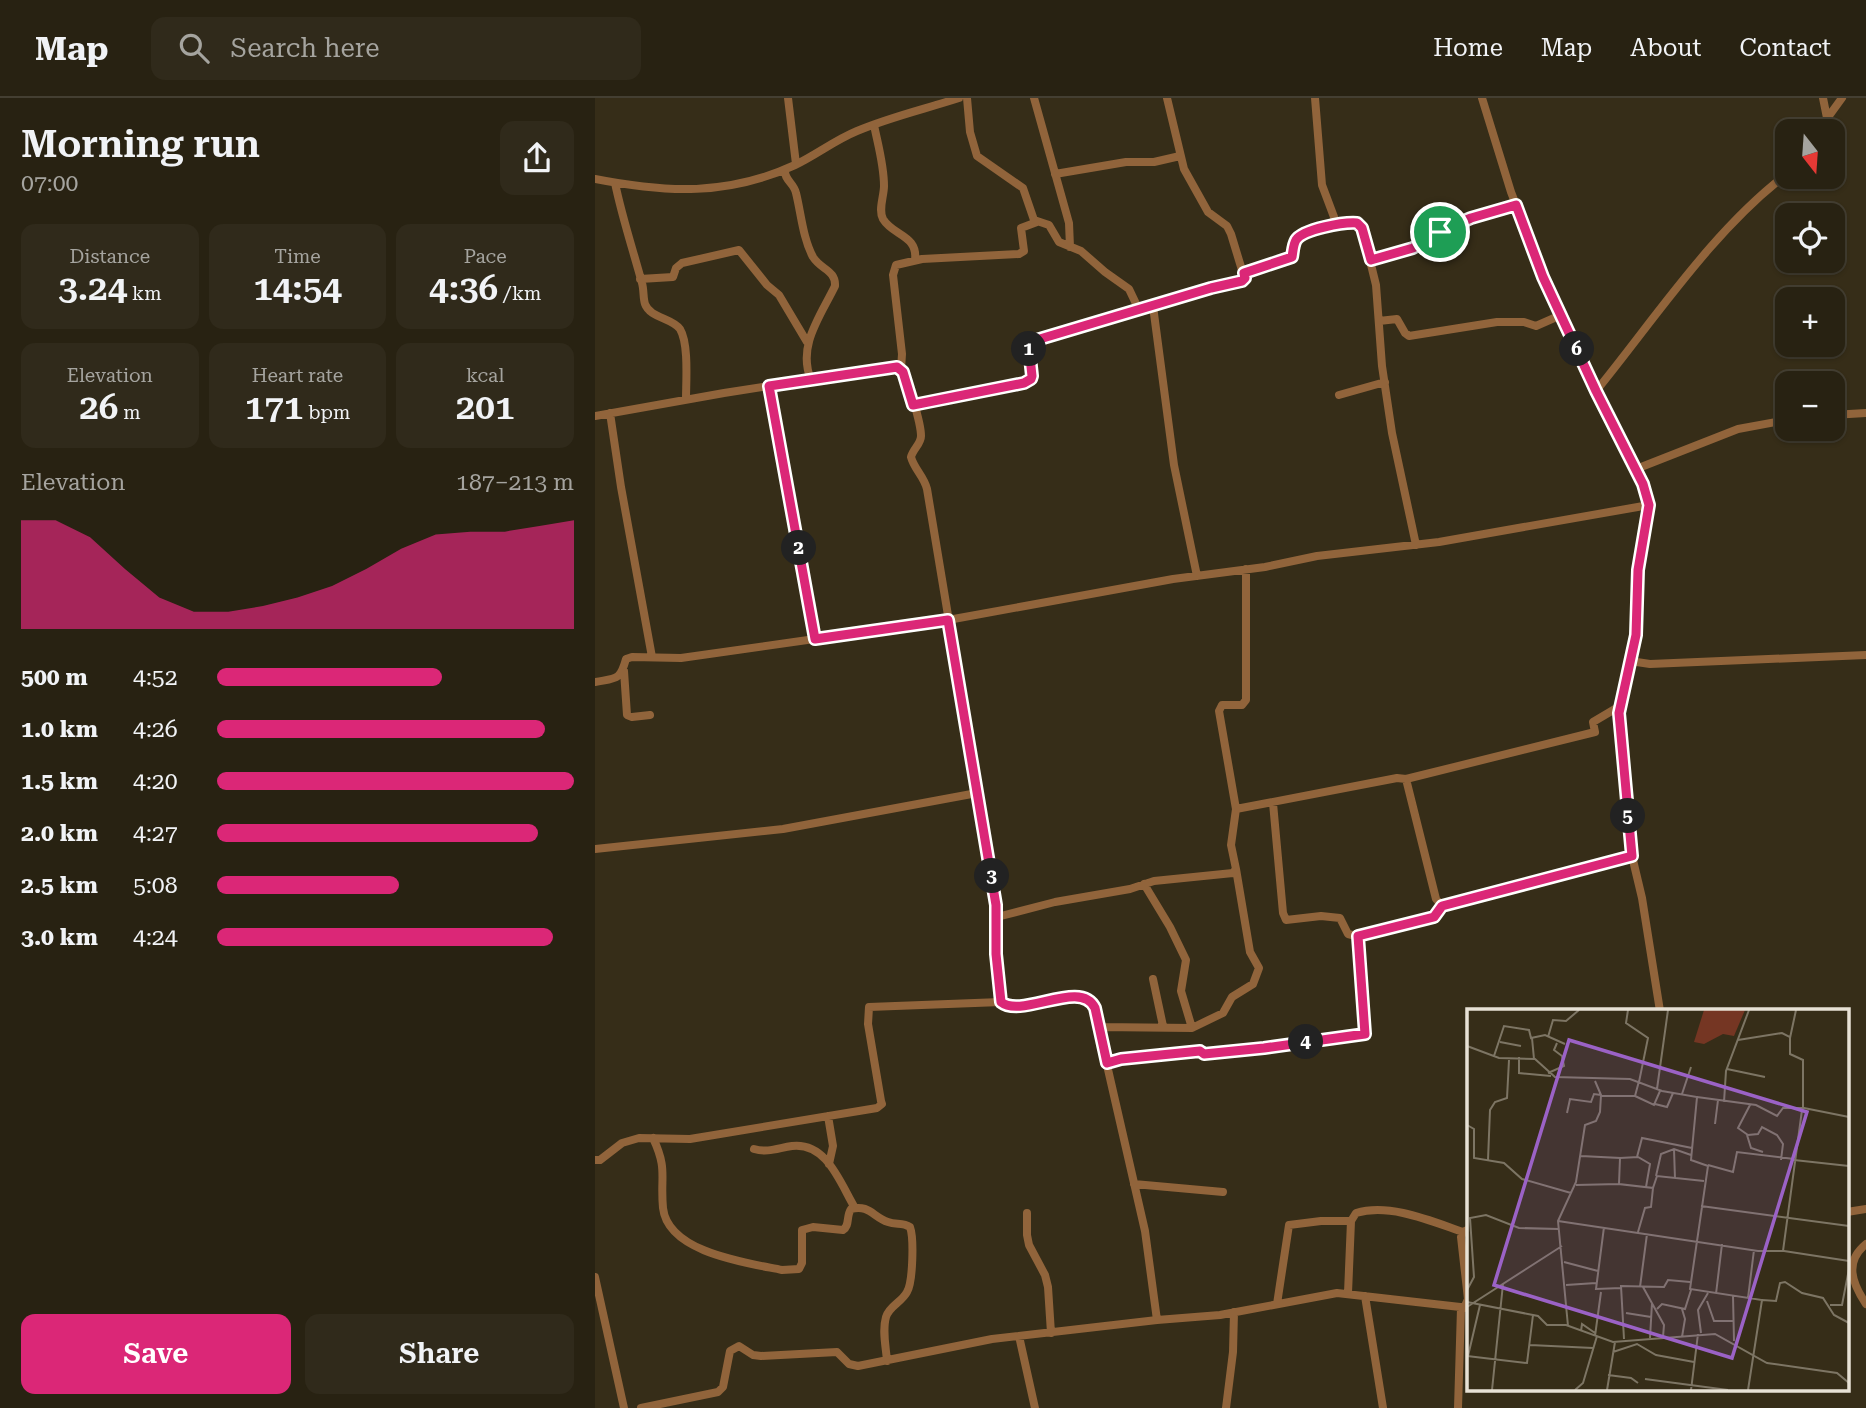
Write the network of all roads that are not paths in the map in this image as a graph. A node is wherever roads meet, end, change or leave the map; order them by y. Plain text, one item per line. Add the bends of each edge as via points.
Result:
1 (788, 98) edge
2 (959, 98) edge
3 (967, 98) edge
4 (1034, 98) edge
5 (1167, 98) edge
6 (1315, 98) edge
7 (1482, 98) edge
8 (1823, 98) edge
9 (1842, 98) edge
10 (1827, 118) joint
11 (874, 125) junction
12 (1180, 156) junction
13 (796, 164) junction
14 (785, 170) junction
15 (1055, 174) junction
16 (595, 180) edge
17 (615, 183) junction
18 (1775, 184) edge
19 (1516, 205) junction
20 (1037, 222) junction
21 (1337, 225) junction
22 (1070, 247) junction
23 (915, 260) junction
24 (1371, 260) junction
25 (1244, 273) junction
26 (640, 279) junction
27 (1153, 306) junction
28 (1139, 310) junction
29 (1561, 315) junction
30 (1379, 321) junction
31 (807, 342) junction
32 (901, 369) junction
33 (811, 380) junction
34 (1385, 382) junction
35 (769, 386) junction
36 (1596, 391) junction
37 (1339, 395) dead end
38 (686, 399) junction
39 (913, 405) junction
40 (611, 413) junction
41 (1866, 413) edge
42 (1845, 414) edge
43 (595, 416) edge
44 (1775, 422) edge
45 (1636, 470) junction
46 (1649, 505) junction
47 (1416, 545) junction
48 (1246, 569) junction
49 (1197, 576) junction
50 (948, 620) junction
51 (815, 639) junction
52 (1866, 655) edge
53 (652, 657) junction
54 (1630, 662) junction
55 (624, 671) junction
56 (595, 682) edge
57 (1620, 706) junction
58 (650, 715) dead end
59 (1406, 779) junction
60 (977, 793) junction
61 (1273, 803) junction
62 (1235, 809) junction
63 (595, 849) edge
64 (1632, 856) junction
65 (1236, 869) junction
66 (1144, 884) junction
67 (1442, 906) junction
68 (997, 918) junction
69 (1358, 936) junction
70 (1153, 979) dead end
71 (1001, 1002) junction
72 (1660, 1009) edge
73 (1163, 1026) junction
74 (1099, 1027) junction
75 (1192, 1028) junction
76 (1107, 1063) junction
77 (828, 1116) junction
78 (653, 1138) junction
79 (754, 1149) dead end
80 (595, 1160) edge
81 (829, 1164) junction
82 (1134, 1184) junction
83 (1223, 1192) dead end
84 (855, 1208) junction
85 (1027, 1213) dead end
86 (1351, 1221) junction
87 (1466, 1231) edge
88 (1866, 1244) edge
89 (595, 1277) edge
90 (1467, 1290) edge
91 (1347, 1293) junction
92 (1365, 1296) junction
93 (1277, 1304) junction
94 (1866, 1304) edge
95 (1465, 1308) edge
96 (1234, 1312) junction
97 (1157, 1320) junction
98 (1051, 1333) junction
99 (1019, 1336) junction
100 (887, 1361) junction
101 (624, 1408) edge
102 (641, 1408) edge
103 (1035, 1408) edge
104 (1226, 1408) edge
105 (1383, 1408) edge
106 (1458, 1408) edge

1 - 13 street
2 - 11 street
3 - 20 street via 977,156 1023,188
4 - 15 street
5 - 12 street
6 - 21 street via 1322,185
7 - 19 street
8 - 10 street
9 - 10 street
11 - 13 street
11 - 23 street via 884,182 882,216 911,240
12 - 15 street
12 - 25 street via 1208,212 1227,226
13 - 14 street
14 - 17 street via 714,189 663,190
14 - 31 street via 796,191 811,253 835,281
15 - 22 street via 1069,223
16 - 17 street
17 - 26 street
18 - 36 street via 1693,269
19 - 24 street via 1471,218 1413,248
19 - 29 street
20 - 22 street via 1049,225 1059,242
20 - 23 street via 1021,228 1024,251 1019,254
21 - 24 street via 1360,224
21 - 25 street via 1304,233 1288,260
22 - 28 street via 1129,289
23 - 32 street via 899,263 893,270
24 - 30 street
25 - 27 street via 1242,281
26 - 31 street via 673,277 682,263 739,250 779,295
26 - 38 street via 648,309 682,334
27 - 28 street
27 - 49 street via 1174,465
28 - 39 street via 1031,342 1032,376 1028,381
29 - 30 street via 1536,326 1487,323 1409,336 1397,319
29 - 36 street
30 - 34 street
31 - 33 street via 805,358
32 - 33 street
32 - 39 street
33 - 35 street
34 - 37 street
34 - 47 street
35 - 38 street
35 - 51 street
36 - 45 street
38 - 40 street
39 - 50 street via 921,438 911,457 927,489
40 - 43 street
40 - 53 street
41 - 42 street
44 - 45 street via 1729,431
45 - 46 street
46 - 47 street
46 - 54 street
47 - 48 street
48 - 49 street
48 - 62 street via 1246,700 1242,705 1222,705 1219,711
49 - 50 street
50 - 51 street
50 - 60 street
51 - 53 street via 681,658
52 - 54 street
53 - 55 street via 628,658
54 - 57 street
55 - 56 street
55 - 58 street via 627,715
57 - 59 street via 1593,722 1595,732
57 - 64 street
59 - 61 street
59 - 67 street via 1436,899
60 - 63 street via 783,829
60 - 68 street
61 - 62 street
61 - 69 street via 1284,918 1340,918 1347,934
62 - 65 street via 1231,845
64 - 67 street
64 - 72 street
65 - 66 street via 1223,875
65 - 75 street via 1248,945 1258,972 1253,984 1232,997 1223,1013
66 - 68 street
66 - 75 street via 1186,960 1181,991
67 - 69 street via 1434,917
68 - 71 street
69 - 76 street via 1365,1034
70 - 73 street
71 - 74 street via 1011,1006 1086,998 1093,1004
71 - 77 street via 869,1007 882,1104
73 - 74 street
73 - 75 street
74 - 76 street
76 - 82 street
77 - 78 street via 690,1139
77 - 81 street via 833,1146
78 - 80 street via 629,1140
78 - 84 street via 663,1163 667,1220 691,1245 710,1253 799,1269 802,1230 843,1230
79 - 81 street via 766,1152 806,1146
81 - 84 street
82 - 83 street
82 - 97 street
84 - 100 street via 868,1209 886,1222 906,1224 912,1232 909,1287 885,1321
85 - 98 street via 1029,1245 1048,1287
86 - 87 street via 1363,1211 1387,1212
86 - 91 street
86 - 93 street via 1289,1226
87 - 90 street via 1461,1237
88 - 94 street via 1851,1269
89 - 101 street
91 - 92 street
91 - 93 street
92 - 95 street
92 - 105 street
93 - 96 street
95 - 106 street
96 - 97 street
96 - 104 street
97 - 98 street
98 - 99 street
99 - 100 street
99 - 103 street
100 - 102 street via 852,1366 833,1352 757,1356 739,1346 730,1351 718,1392

